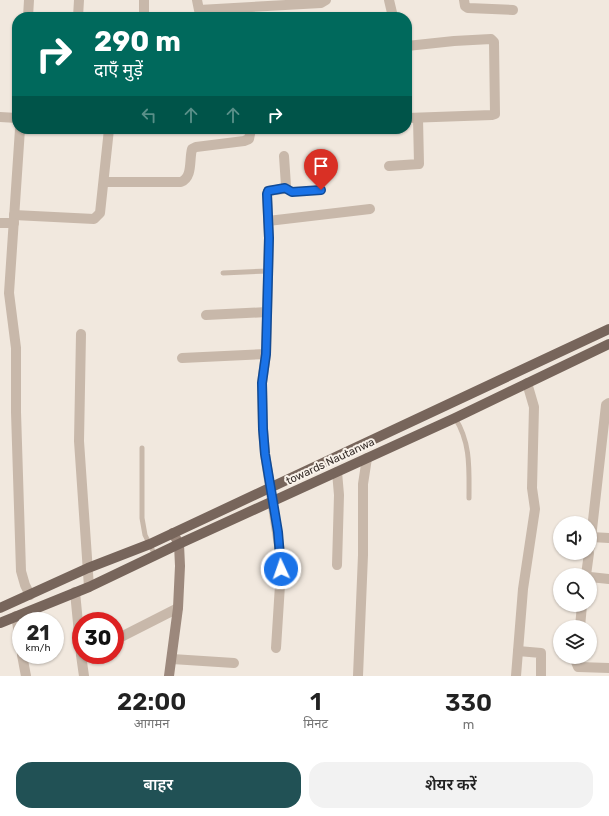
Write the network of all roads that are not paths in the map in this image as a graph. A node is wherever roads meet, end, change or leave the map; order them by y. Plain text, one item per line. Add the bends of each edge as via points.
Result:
1 (29, 0) edge
2 (79, 0) edge
3 (144, 0) edge
4 (197, 0) edge
5 (326, 0) edge
6 (390, 0) edge
7 (464, 0) edge
8 (513, 10) dead end
9 (28, 12) edge
10 (78, 12) edge
11 (144, 12) edge
12 (252, 12) edge
13 (391, 12) edge
14 (412, 45) edge
15 (0, 117) edge
16 (12, 118) edge
17 (412, 118) edge
18 (418, 118) junction
19 (20, 134) edge
20 (109, 134) edge
21 (250, 134) edge
22 (284, 156) dead end
23 (389, 166) dead end
24 (104, 182) junction
25 (285, 188) junction
26 (321, 190) dead end
27 (370, 209) dead end
28 (14, 219) junction
29 (268, 221) junction
30 (0, 223) edge
31 (268, 271) junction
32 (223, 273) dead end
33 (267, 312) junction
34 (206, 315) dead end
35 (609, 330) edge
36 (81, 334) dead end
37 (609, 344) edge
38 (266, 354) junction
39 (182, 358) dead end
40 (527, 383) junction
41 (609, 402) edge
42 (455, 418) junction
43 (142, 448) dead end
44 (367, 458) junction
45 (337, 472) junction
46 (271, 486) junction
47 (469, 498) dead end
48 (273, 500) junction
49 (594, 516) edge
50 (173, 533) junction
51 (609, 538) edge
52 (597, 541) edge
53 (150, 544) junction
54 (179, 544) junction
55 (155, 555) junction
56 (337, 565) dead end
57 (88, 568) junction
58 (597, 578) edge
59 (609, 579) edge
60 (89, 587) junction
61 (75, 592) junction
62 (30, 595) junction
63 (0, 608) edge
64 (178, 608) junction
65 (26, 612) edge
66 (77, 612) edge
67 (12, 618) edge
68 (0, 623) edge
69 (124, 635) edge
70 (276, 648) dead end
71 (518, 651) junction
72 (172, 659) junction
73 (234, 663) dead end
74 (24, 664) edge
75 (83, 664) edge
76 (577, 664) edge
77 (609, 668) edge
78 (26, 676) edge
79 (84, 676) edge
80 (169, 676) edge
81 (358, 676) edge
82 (516, 676) edge
83 (541, 676) edge

1 - 9 street
2 - 10 street
3 - 11 street
4 - 12 street via 199,10
5 - 12 street via 321,3
6 - 13 street
7 - 8 street via 468,8
14 - 18 street via 491,39 494,42 495,114
15 - 16 street
17 - 18 street
18 - 23 street via 419,164
19 - 28 street
20 - 24 street
21 - 24 street via 249,139 244,141 196,146 192,149 189,175 181,182
22 - 25 street
24 - 28 street via 100,213 94,218
25 - 26 lane via 292,192
25 - 29 street via 267,192
27 - 29 street
28 - 30 street
28 - 62 street via 9,293 16,348 21,571
29 - 31 street
31 - 32 lane
31 - 33 street
33 - 34 street
33 - 38 street
35 - 46 main road via 372,442
36 - 57 street via 79,441
37 - 40 main road, towards Nautanwa
38 - 39 street
38 - 46 street via 262,383 263,429
40 - 42 main road, towards Nautanwa
40 - 71 street via 534,407 532,488 535,509 523,589
41 - 49 street via 606,405
42 - 44 main road, towards Nautanwa
42 - 47 lane via 463,430 469,455
43 - 53 lane via 142,518 145,535
44 - 45 main road, towards Nautanwa
44 - 81 street via 363,484
45 - 48 main road, towards Nautanwa
45 - 56 street
46 - 48 street
46 - 50 main road
48 - 54 main road, towards Nautanwa
48 - 70 street via 281,569
50 - 53 main road
50 - 54 street
51 - 52 street
53 - 55 lane
53 - 57 main road
54 - 55 main road, towards Nautanwa
54 - 64 street
55 - 60 main road, towards Nautanwa
57 - 60 street
57 - 62 main road
58 - 59 street
60 - 61 main road, towards Nautanwa
61 - 65 main road, towards Nautanwa
61 - 66 street
62 - 63 main road
64 - 69 street
64 - 72 street
67 - 68 main road, towards Nautanwa
71 - 82 street
71 - 83 street via 541,653
72 - 73 street
72 - 80 street
74 - 78 street
75 - 79 street
76 - 77 street via 578,667

